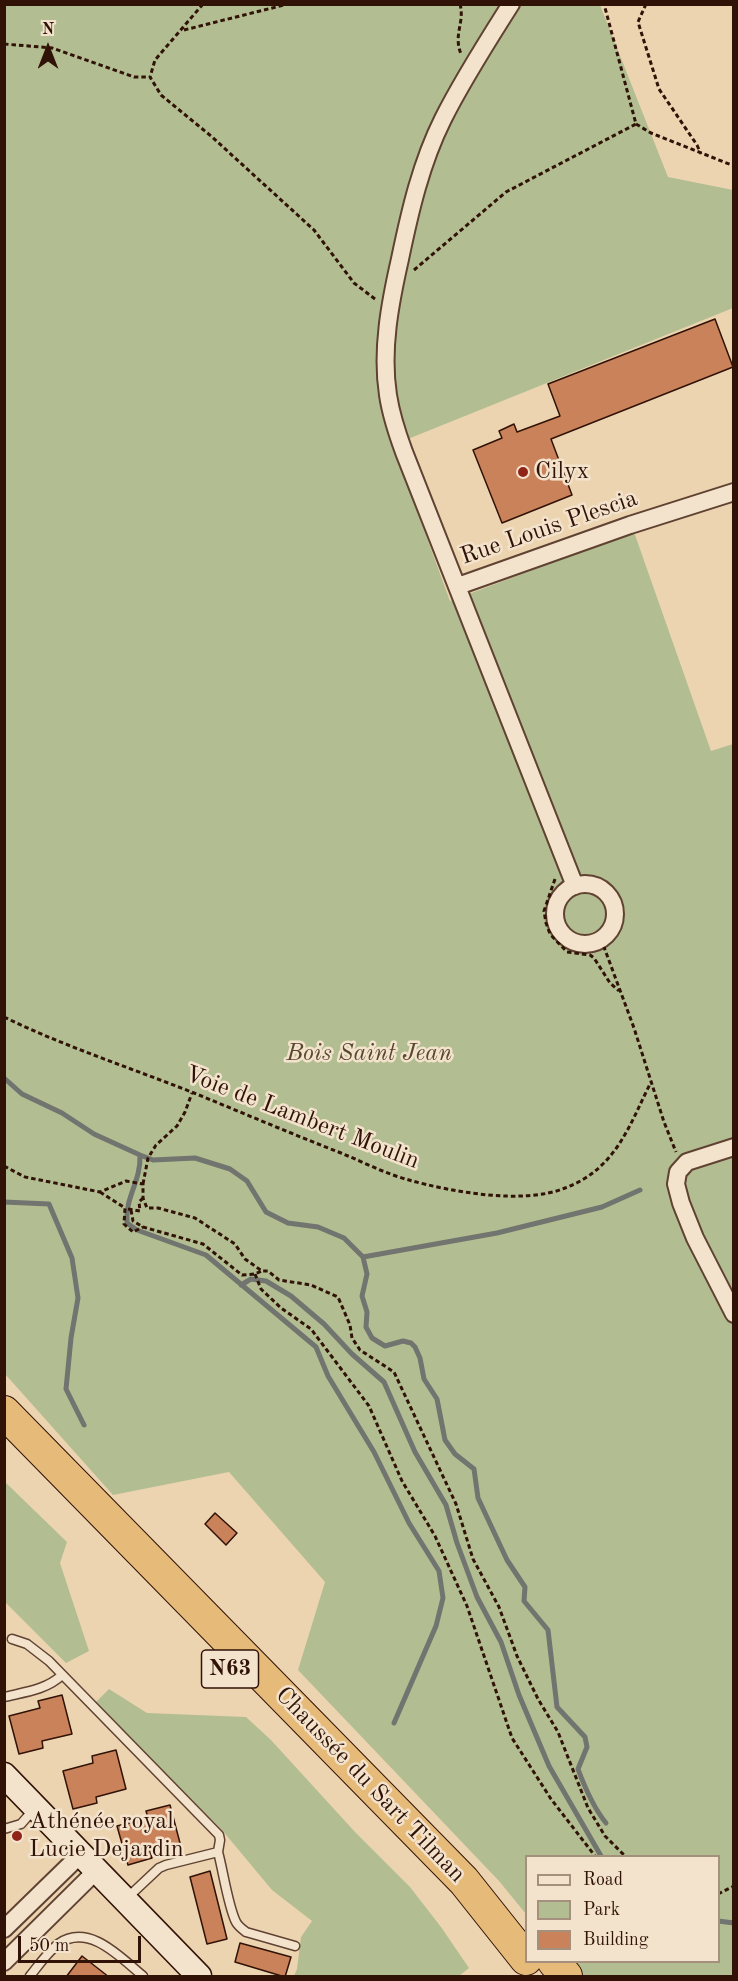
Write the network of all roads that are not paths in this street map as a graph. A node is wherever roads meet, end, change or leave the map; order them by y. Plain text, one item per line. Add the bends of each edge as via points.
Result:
1 (511, 4) edge
2 (734, 492) edge
3 (458, 586) junction
4 (574, 886) junction
5 (734, 1147) edge
6 (734, 1314) edge
7 (4, 1412) edge
8 (4, 1440) edge
9 (12, 1639) dead end
10 (62, 1675) junction
11 (4, 1697) edge
12 (4, 1775) edge
13 (36, 1807) junction
14 (4, 1829) edge
15 (218, 1852) junction
16 (88, 1863) junction
17 (464, 1881) junction
18 (125, 1899) junction
19 (4, 1929) edge
20 (525, 1930) edge
21 (295, 1946) dead end
22 (525, 1957) edge
23 (4, 1962) edge
24 (529, 1963) edge
25 (555, 1963) edge
26 (30, 1977) edge
27 (143, 1977) edge
28 (199, 1977) edge
29 (516, 1977) edge
30 (539, 1977) edge
31 (566, 1977) edge

1 - 3 street, Rue Louis Plescia via 464,81 426,158 409,215 386,345 392,417
2 - 3 street, Rue Louis Plescia
3 - 4 street
4 - 4 street via 566,890 555,906 557,925 569,940 588,944 601,939 611,928 614,908 610,898 595,885
5 - 6 street via 682,1166 676,1184 681,1203
7 - 17 highway, Chaussée du Sart Tilman / N63
8 - 29 highway, Chaussée du Sart Tilman / N63 via 455,1899
9 - 10 lane via 27,1644
10 - 11 lane via 44,1688
10 - 15 lane via 213,1828 220,1840
12 - 13 street
13 - 14 lane via 21,1824
13 - 16 street
15 - 18 lane via 159,1868
15 - 21 lane via 240,1928
16 - 18 street
16 - 19 street
16 - 23 street
17 - 20 highway via 493,1894
17 - 22 highway, Chaussée du Sart Tilman / N63
18 - 28 street
24 - 30 highway, Chaussée du Sart Tilman / N63
25 - 31 highway
26 - 27 lane via 58,1945 74,1937 85,1937 102,1943

